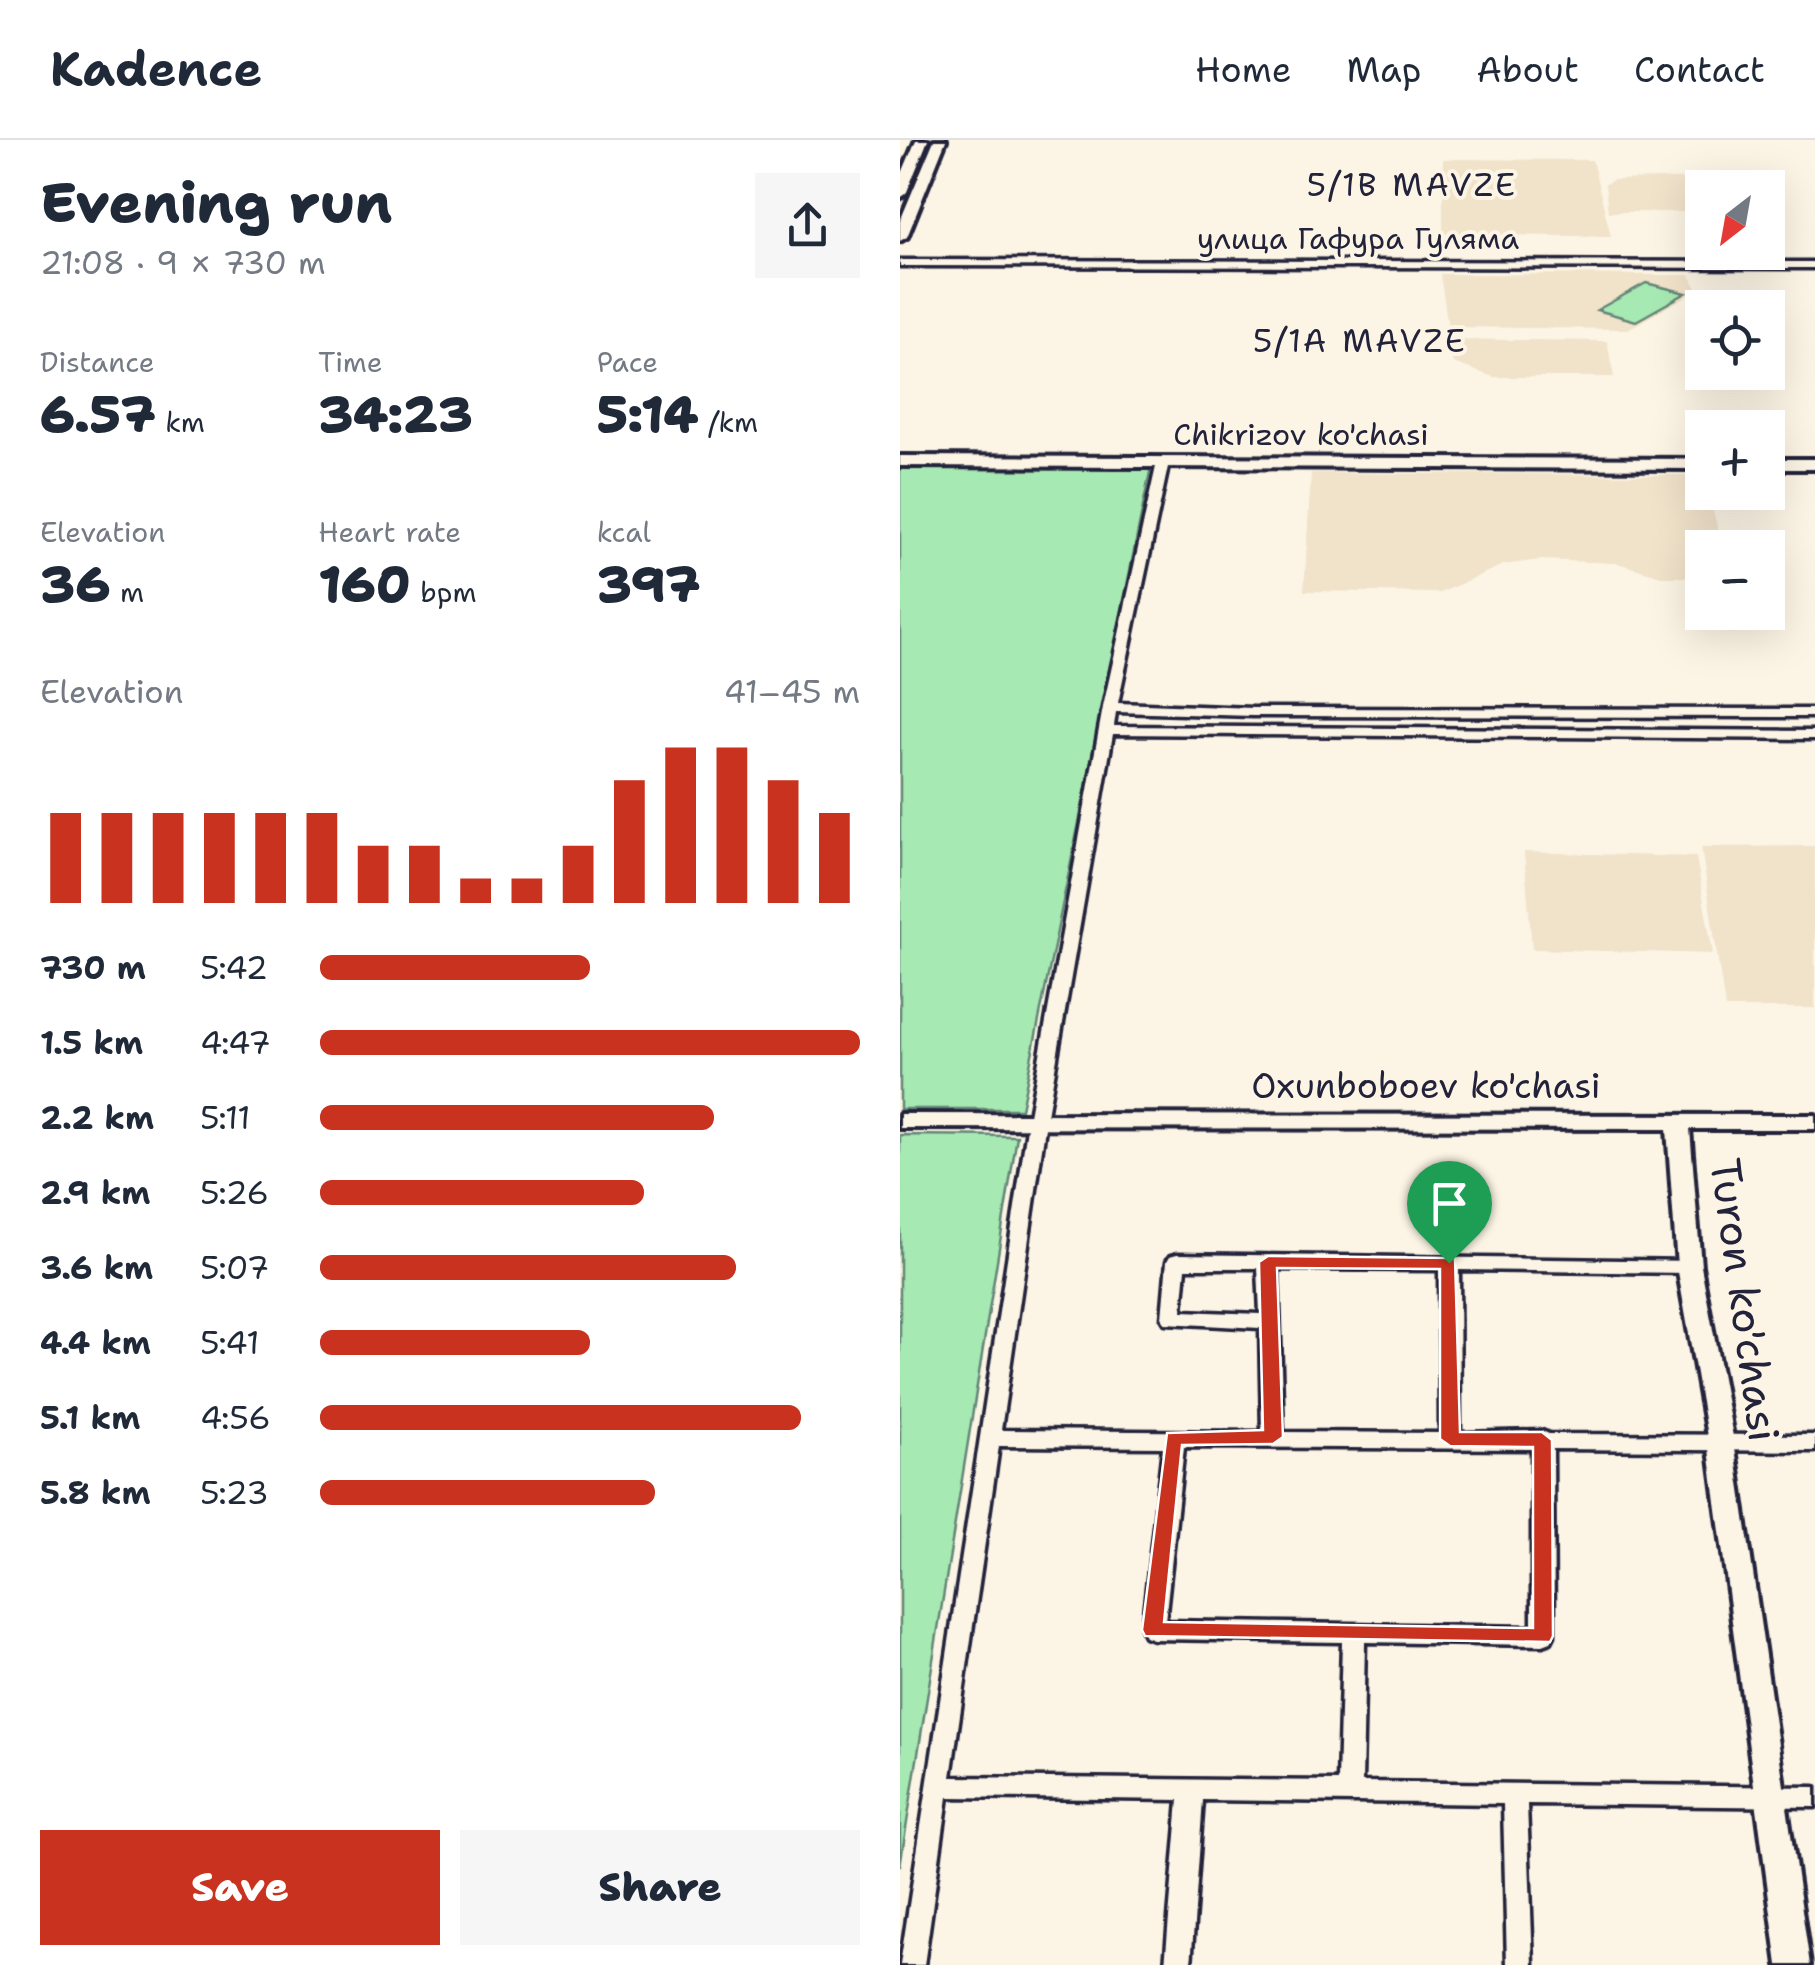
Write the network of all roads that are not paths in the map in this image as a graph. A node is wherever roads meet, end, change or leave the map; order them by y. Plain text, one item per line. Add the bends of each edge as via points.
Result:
1 (922, 140) edge
2 (940, 140) edge
3 (900, 194) edge
4 (900, 235) edge
5 (900, 252) edge
6 (1815, 254) edge
7 (900, 263) edge
8 (1815, 265) edge
9 (900, 458) edge
10 (1685, 460) edge
11 (1685, 460) edge
12 (1785, 461) edge
13 (1815, 461) edge
14 (1163, 462) junction
15 (1110, 707) junction
16 (1815, 713) edge
17 (1106, 730) junction
18 (1815, 735) edge
19 (900, 1120) edge
20 (1037, 1121) junction
21 (1678, 1122) junction
22 (1815, 1122) edge
23 (1268, 1262) junction
24 (1449, 1263) junction
25 (1690, 1266) junction
26 (1271, 1321) junction
27 (1273, 1437) junction
28 (989, 1438) junction
29 (1174, 1438) junction
30 (1450, 1439) junction
31 (1542, 1440) junction
32 (1721, 1442) junction
33 (1815, 1444) edge
34 (1354, 1634) junction
35 (940, 1787) junction
36 (1350, 1789) junction
37 (1192, 1791) junction
38 (1515, 1792) junction
39 (1773, 1797) junction
40 (1815, 1797) edge
41 (911, 1965) edge
42 (1178, 1965) edge
43 (1520, 1965) edge
44 (1794, 1965) edge

1 - 3 main road
2 - 4 main road
5 - 6 street
7 - 8 street, улица Гафура Гуляма
9 - 10 main road, Chikrizov ko'chasi
9 - 14 main road, Chikrizov ko'chasi
11 - 14 main road, Chikrizov ko'chasi
12 - 13 main road
14 - 15 street
15 - 16 street
15 - 17 street
17 - 18 street
17 - 20 street
19 - 20 main road, Oxunboboev ko'chasi
20 - 21 main road, Oxunboboev ko'chasi
20 - 28 street
21 - 22 main road, Oxunboboev ko'chasi
21 - 25 main road, Turon ko'chasi
23 - 24 street
23 - 26 street
23 - 26 street via 1176,1261 1172,1318
24 - 25 street
24 - 30 street
25 - 32 main road, Turon ko'chasi
26 - 27 street
27 - 29 street
27 - 30 street
28 - 29 street
28 - 35 street
29 - 34 street via 1153,1630
30 - 31 street
31 - 32 street
31 - 34 street via 1543,1636
32 - 33 street
32 - 39 main road, Turon ko'chasi
34 - 36 street
35 - 37 street
35 - 41 street
36 - 37 street
36 - 38 street
37 - 42 street
38 - 39 street
38 - 43 street
39 - 40 street
39 - 44 main road, Turon ko'chasi

